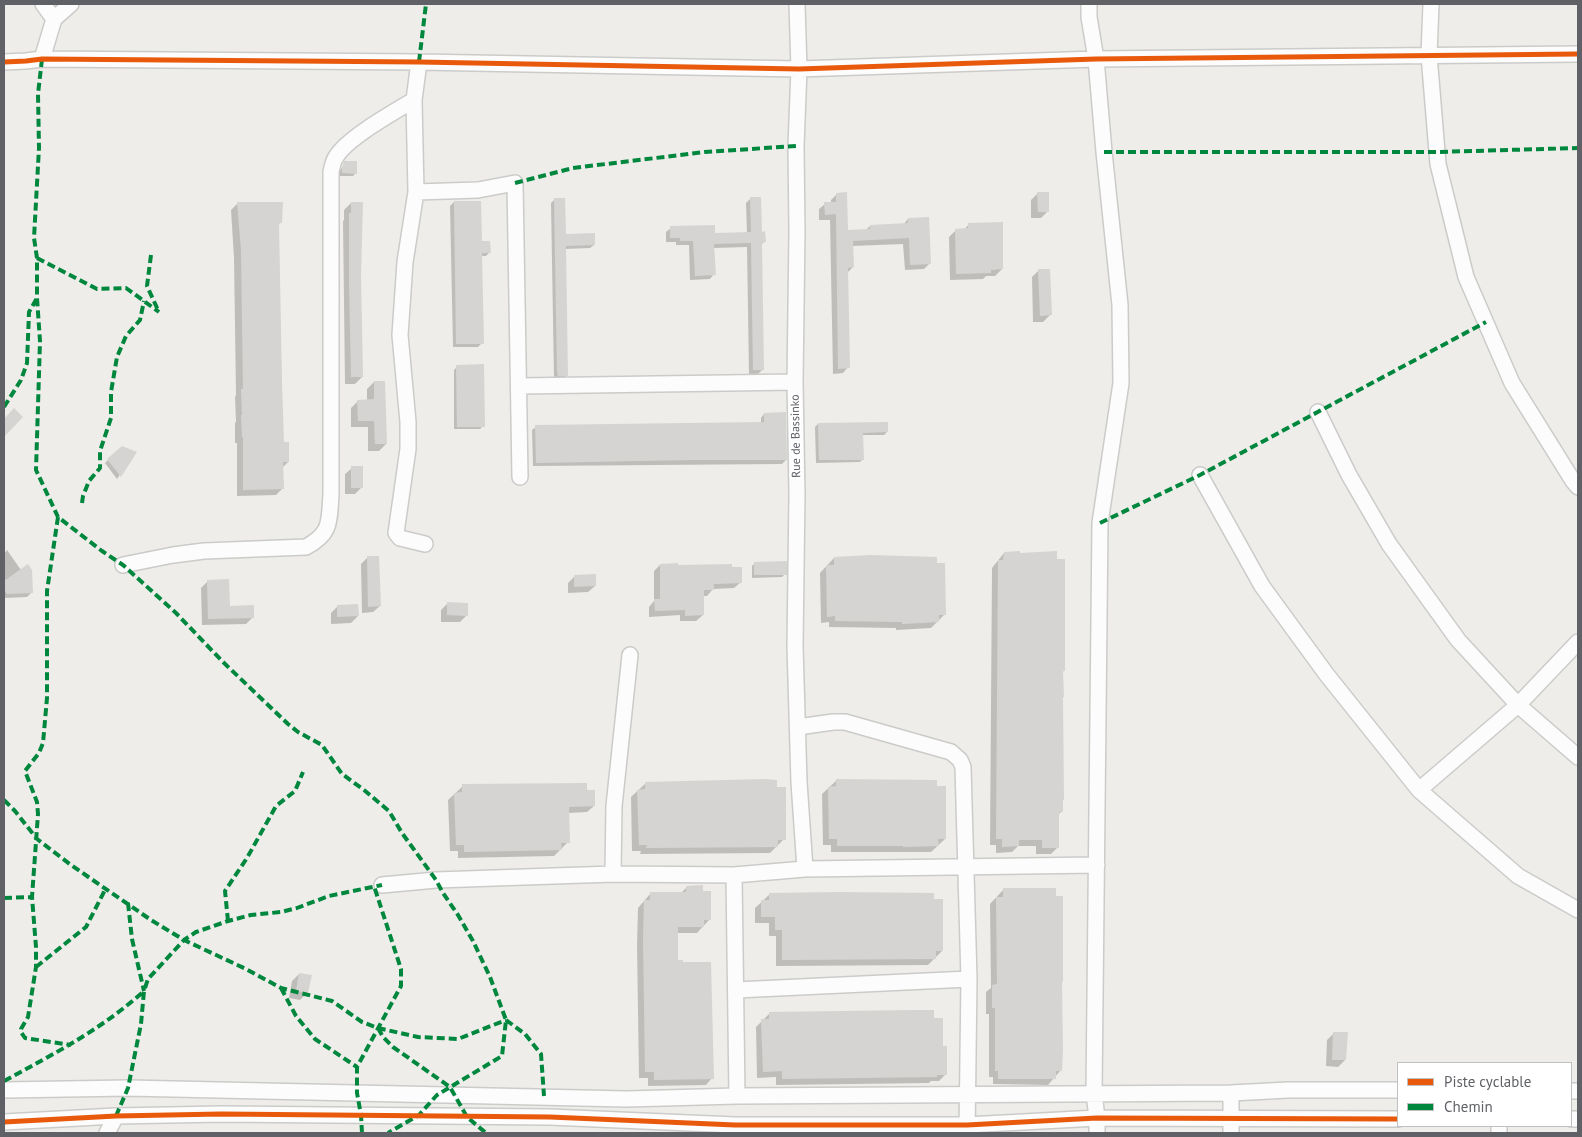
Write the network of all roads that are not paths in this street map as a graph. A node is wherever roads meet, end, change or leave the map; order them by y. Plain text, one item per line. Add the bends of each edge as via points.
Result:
1 (43, 4) edge
2 (71, 4) edge
3 (797, 4) edge
4 (1089, 4) edge
5 (1431, 4) edge
6 (54, 20) junction
7 (1578, 54) edge
8 (1429, 55) junction
9 (42, 59) junction
10 (1096, 59) junction
11 (4, 62) edge
12 (420, 62) junction
13 (799, 69) junction
14 (414, 100) junction
15 (416, 192) junction
16 (795, 382) junction
17 (520, 386) junction
18 (1318, 412) dead end
19 (1200, 475) dead end
20 (520, 477) dead end
21 (1578, 487) edge
22 (426, 544) dead end
23 (123, 565) dead end
24 (1578, 642) edge
25 (630, 656) dead end
26 (1518, 704) junction
27 (798, 727) junction
28 (1578, 757) edge
29 (1419, 790) junction
30 (1097, 865) junction
31 (967, 867) junction
32 (805, 869) junction
33 (613, 874) junction
34 (734, 875) junction
35 (382, 885) dead end
36 (1578, 910) edge
37 (970, 979) junction
38 (736, 990) junction
39 (4, 1090) edge
40 (1397, 1090) edge
41 (1231, 1093) junction
42 (1094, 1094) junction
43 (968, 1095) junction
44 (737, 1096) junction
45 (116, 1116) junction
46 (1097, 1118) junction
47 (1397, 1119) edge
48 (4, 1122) edge
49 (1231, 1126) edge
50 (735, 1129) edge
51 (967, 1129) edge
52 (107, 1133) edge
53 (1097, 1133) edge

1 - 6 street
2 - 6 street
3 - 13 street, Rue de Bassinko
4 - 10 street
5 - 8 street
6 - 9 street
7 - 8 street
8 - 10 street
8 - 21 street via 1438,164 1466,277 1512,383
9 - 11 street
9 - 12 street
10 - 13 street
10 - 30 street via 1120,305 1121,383 1100,523
12 - 13 street
12 - 14 street
13 - 16 street, Rue de Bassinko
14 - 15 street
14 - 23 street via 343,148 335,158 331,172 331,494 329,523 324,532 306,548 204,551
15 - 17 street via 478,190 515,183
15 - 22 street via 405,262 400,336 408,449 396,533 400,538
16 - 17 street
16 - 27 street, Rue de Bassinko
17 - 20 street
18 - 26 street via 1389,544 1458,640
19 - 29 street via 1262,586 1327,675
24 - 26 street
25 - 33 street via 614,806
26 - 28 street
26 - 29 street
27 - 31 street via 845,722 951,752 963,767
27 - 32 street, Rue de Bassinko
29 - 36 street via 1518,876
30 - 31 street
30 - 42 street
31 - 32 street
31 - 37 street
32 - 34 street
33 - 34 street
33 - 35 street
34 - 38 street
37 - 38 street
37 - 43 street
38 - 44 street
39 - 44 street via 128,1088 627,1099
40 - 41 street
41 - 42 street
41 - 49 street
42 - 43 street
42 - 46 street
43 - 44 street
43 - 51 street
45 - 48 street
45 - 50 street via 550,1117
45 - 52 street
46 - 49 street
46 - 51 street
46 - 53 street
47 - 49 street
50 - 51 street

